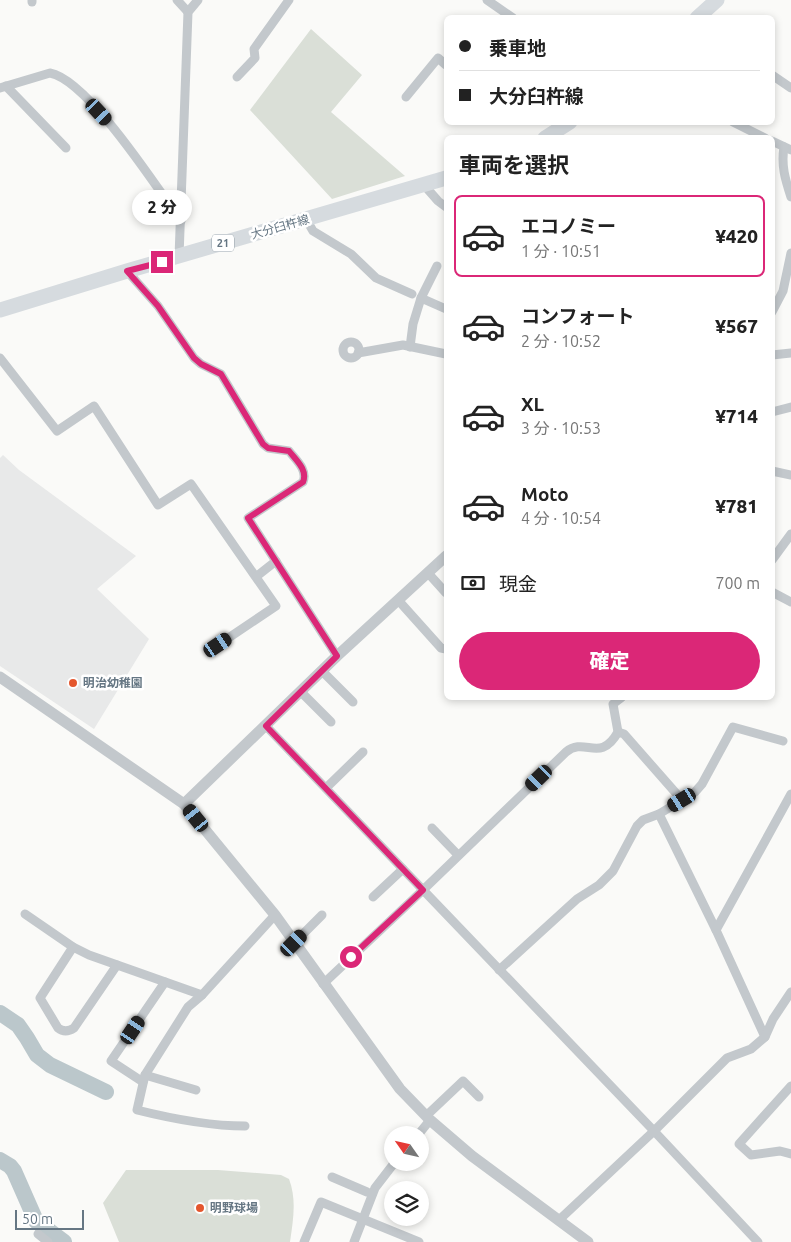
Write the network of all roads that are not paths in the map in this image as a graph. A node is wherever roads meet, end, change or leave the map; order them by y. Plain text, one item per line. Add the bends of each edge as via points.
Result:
1 (177, 0) edge
2 (198, 0) edge
3 (289, 0) edge
4 (487, 0) edge
5 (717, 0) edge
6 (188, 12) junction
7 (509, 15) edge
8 (701, 15) edge
9 (444, 63) edge
10 (238, 77) dead end
11 (775, 77) edge
12 (3, 87) edge
13 (791, 88) edge
14 (406, 97) dead end
15 (565, 125) edge
16 (739, 125) edge
17 (550, 135) edge
18 (759, 135) edge
19 (775, 142) edge
20 (66, 148) dead end
21 (787, 148) edge
22 (444, 179) edge
23 (424, 185) junction
24 (791, 197) edge
25 (444, 206) edge
26 (306, 219) junction
27 (181, 221) junction
28 (791, 253) edge
29 (179, 257) junction
30 (437, 266) dead end
31 (127, 271) junction
32 (416, 296) junction
33 (775, 306) edge
34 (444, 309) edge
35 (0, 310) edge
36 (410, 347) junction
37 (358, 353) dead end
38 (444, 354) edge
39 (775, 355) edge
40 (790, 356) edge
41 (0, 358) edge
42 (791, 407) edge
43 (775, 411) edge
44 (775, 472) edge
45 (791, 475) edge
46 (791, 534) edge
47 (775, 556) edge
48 (444, 558) edge
49 (276, 561) junction
50 (428, 573) junction
51 (257, 576) junction
52 (444, 591) edge
53 (775, 594) edge
54 (398, 600) junction
55 (791, 602) edge
56 (218, 645) dead end
57 (444, 649) edge
58 (337, 656) junction
59 (322, 671) junction
60 (0, 678) edge
61 (301, 692) junction
62 (618, 700) edge
63 (353, 702) dead end
64 (331, 722) dead end
65 (266, 726) junction
66 (618, 732) junction
67 (783, 741) dead end
68 (363, 752) dead end
69 (326, 788) junction
70 (791, 794) edge
71 (682, 800) junction
72 (184, 804) junction
73 (659, 814) junction
74 (432, 828) dead end
75 (458, 855) junction
76 (403, 869) junction
77 (423, 890) junction
78 (373, 897) dead end
79 (25, 914) dead end
80 (275, 915) junction
81 (322, 916) dead end
82 (716, 930) junction
83 (294, 943) junction
84 (73, 947) junction
85 (117, 965) junction
86 (499, 970) junction
87 (165, 982) junction
88 (323, 984) junction
89 (791, 992) edge
90 (202, 996) junction
91 (765, 1037) junction
92 (144, 1079) junction
93 (199, 1080) dead end
94 (791, 1086) edge
95 (479, 1097) dead end
96 (428, 1118) junction
97 (245, 1126) dead end
98 (423, 1126) edge
99 (654, 1131) junction
100 (791, 1154) edge
101 (388, 1171) edge
102 (332, 1177) dead end
103 (367, 1192) dead end
104 (363, 1219) junction
105 (559, 1220) junction
106 (38, 1234) dead end
107 (48, 1242) edge
108 (304, 1242) edge
109 (354, 1242) edge
110 (419, 1242) edge
111 (588, 1242) edge
112 (758, 1242) edge

1 - 6 street
2 - 6 street
3 - 10 street via 254,49 255,58
4 - 7 street
5 - 8 main road
6 - 27 street
9 - 14 street via 438,58
11 - 13 street
12 - 20 street
12 - 27 street via 50,73 70,84 108,121
15 - 17 main road
16 - 18 street
19 - 21 street
21 - 24 street via 782,161
22 - 23 main road, 大分臼杵線 / 21
23 - 25 street
23 - 26 main road, 大分臼杵線 / 21
26 - 29 main road, 大分臼杵線 / 21
26 - 32 street via 313,231 351,254 376,278
27 - 29 street
28 - 33 street via 783,291
29 - 31 main road, 大分臼杵線 / 21
30 - 32 street
31 - 35 main road, 大分臼杵線 / 21
31 - 49 street via 158,306 194,358 221,374 263,444 268,448 289,451 303,468 303,482 248,518
32 - 34 street
32 - 36 street
36 - 37 street
36 - 38 street
39 - 40 street
41 - 51 street via 57,431 94,406 158,505 191,484
42 - 43 street
44 - 45 street
46 - 47 street
48 - 50 street
49 - 51 street
49 - 58 street
50 - 52 street
50 - 54 street
51 - 56 street via 276,606
53 - 55 street
54 - 57 street
54 - 58 street
58 - 59 street
59 - 61 street
59 - 63 street
60 - 72 street
61 - 64 street
61 - 65 street
62 - 66 street via 613,704
65 - 69 street
65 - 72 street
66 - 71 street via 624,734
66 - 75 street via 611,744 602,748 571,747
67 - 71 street via 733,727 702,784
68 - 69 street
69 - 76 street
70 - 82 street
71 - 73 street
72 - 80 street
73 - 82 street
73 - 86 street via 637,826 613,871 599,885 577,899
74 - 75 street
75 - 77 street
76 - 77 street
76 - 78 street
77 - 86 street
77 - 88 street
79 - 84 street
80 - 83 street
80 - 90 street
81 - 83 street
82 - 91 street
83 - 88 street
84 - 85 street
84 - 85 street via 40,998 61,1031 74,1028
85 - 87 street
86 - 99 street
87 - 90 street
87 - 92 street via 111,1061
88 - 96 street via 400,1090
89 - 91 street
90 - 92 street via 188,1008
91 - 99 street via 751,1049 727,1058
92 - 93 street via 195,1092
92 - 97 street via 137,1110 175,1120
94 - 100 street via 739,1144 751,1155 780,1151
95 - 96 street via 463,1081
96 - 98 street
96 - 105 street via 472,1156
99 - 105 street
99 - 112 street
101 - 104 street via 375,1188
102 - 103 street
104 - 108 street via 321,1202
104 - 109 street
104 - 110 street
105 - 111 street
106 - 107 street

